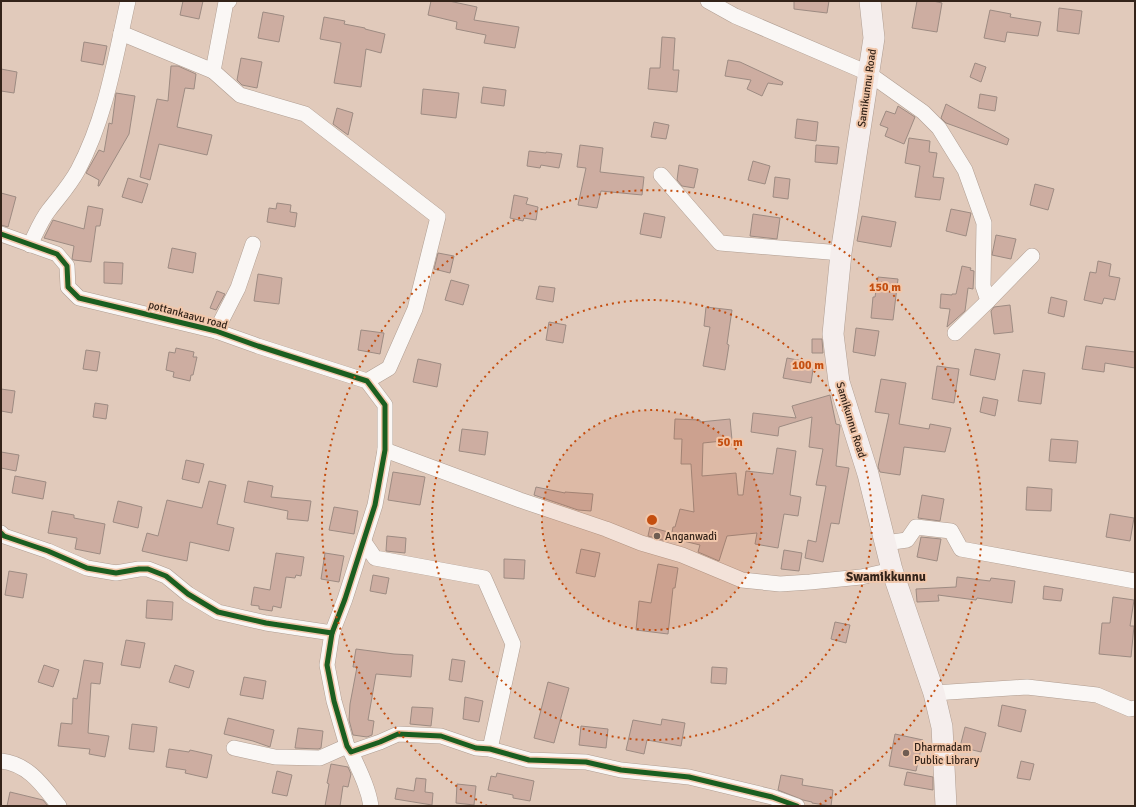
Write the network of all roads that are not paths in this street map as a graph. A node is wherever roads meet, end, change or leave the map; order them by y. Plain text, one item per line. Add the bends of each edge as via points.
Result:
1 (128, 1) edge
2 (229, 1) edge
3 (708, 1) edge
4 (870, 1) edge
5 (121, 33) junction
6 (213, 71) junction
7 (868, 73) junction
8 (661, 175) dead end
9 (1, 234) edge
10 (30, 244) junction
11 (253, 244) dead end
12 (841, 253) junction
13 (1032, 256) dead end
14 (988, 301) junction
15 (216, 332) junction
16 (955, 333) dead end
17 (367, 381) junction
18 (385, 450) junction
19 (1, 533) edge
20 (364, 542) junction
21 (885, 543) junction
22 (892, 570) junction
23 (1135, 581) edge
24 (332, 633) junction
25 (934, 693) junction
26 (1135, 708) edge
27 (234, 748) dead end
28 (349, 749) junction
29 (490, 749) junction
30 (1, 761) edge
31 (771, 802) edge
32 (59, 806) edge
33 (370, 806) edge
34 (797, 806) edge
35 (946, 806) edge

1 - 5 street
2 - 6 street via 226,2
3 - 7 street via 735,16
4 - 7 main road, Samikunnu Road via 874,38
5 - 6 street
5 - 10 street via 106,99 93,139 77,172 48,211
6 - 17 street via 240,95 305,114 438,217 416,309 389,368
7 - 12 main road, Samikunnu Road
7 - 14 street via 923,112 939,128 965,170 984,223 983,286
8 - 12 street via 720,243
9 - 10 street, pottankaavu road
10 - 15 street, pottankaavu road via 57,254 67,266 68,287 79,298
11 - 15 street via 238,288
12 - 21 main road, Samikunnu Road via 833,334 839,382 868,474
13 - 14 street
14 - 16 street
15 - 17 street, pottankaavu road
17 - 18 street via 385,405
18 - 20 street via 375,505
18 - 22 street via 641,543 682,554 742,580 780,584 860,577
19 - 24 street via 87,568 116,573 148,569 166,576 188,594 218,612 266,623
20 - 24 street
20 - 29 street via 375,558 484,578 513,644
21 - 22 main road, Samikunnu Road
21 - 23 street via 907,540 916,527 951,531 961,549
22 - 25 main road, Samikunnu Road
24 - 28 street via 327,665 334,701
25 - 26 street via 1027,687 1097,695 1130,709
25 - 35 main road, Samikunnu Road via 942,727
27 - 28 street via 275,757 320,758
28 - 29 street via 380,742 398,734 441,736 476,748
28 - 33 street via 369,794
29 - 31 street via 529,760 586,762 621,770 689,777
30 - 32 street via 20,766 33,774
31 - 34 street

